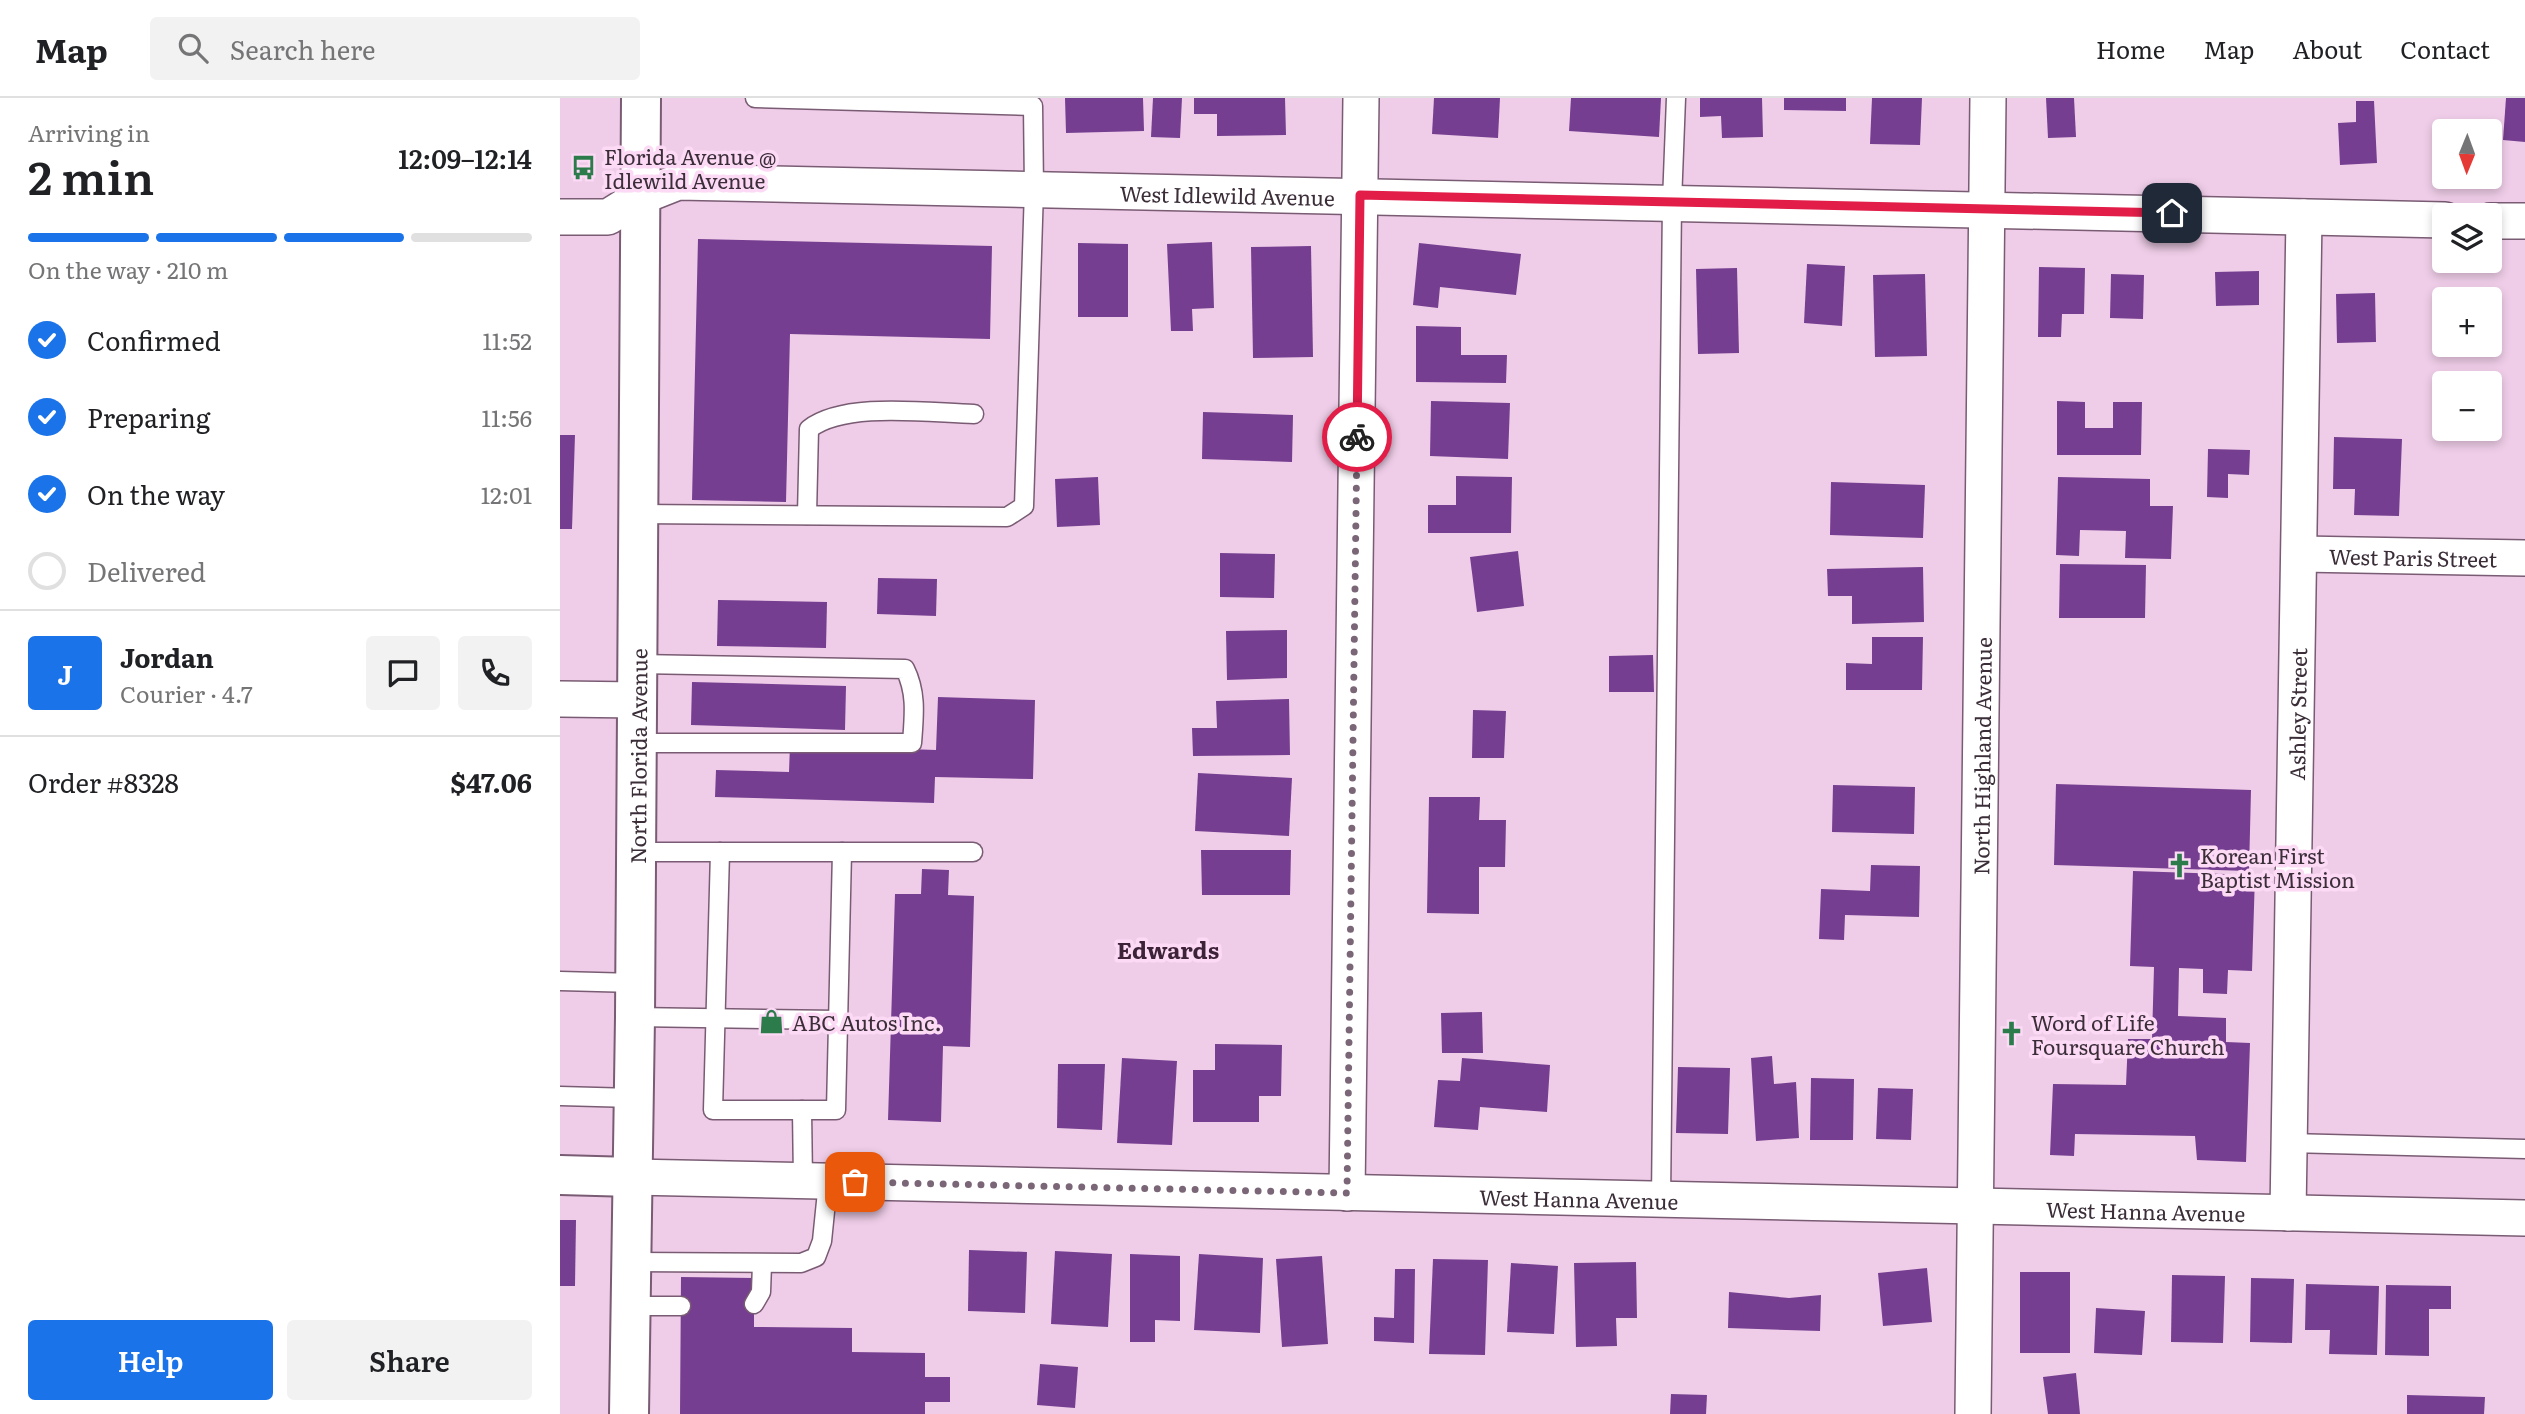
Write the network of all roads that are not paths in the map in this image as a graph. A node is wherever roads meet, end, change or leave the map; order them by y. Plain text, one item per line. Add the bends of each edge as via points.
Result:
1 (641, 98) edge
2 (755, 98) edge
3 (1361, 98) edge
4 (1676, 98) edge
5 (1988, 98) edge
6 (1034, 189) junction
7 (1360, 195) junction
8 (640, 197) junction
9 (1672, 202) junction
10 (1986, 209) junction
11 (560, 217) edge
12 (2304, 217) junction
13 (2432, 220) edge
14 (2502, 221) edge
15 (2525, 221) edge
16 (974, 414) dead end
17 (638, 514) junction
18 (807, 515) junction
19 (2301, 554) junction
20 (2525, 558) edge
21 (638, 682) junction
22 (560, 699) edge
23 (637, 743) junction
24 (636, 852) junction
25 (720, 852) junction
26 (842, 852) junction
27 (973, 852) dead end
28 (560, 981) edge
29 (635, 1000) junction
30 (715, 1018) junction
31 (838, 1020) junction
32 (560, 1096) edge
33 (633, 1098) junction
34 (802, 1110) junction
35 (2289, 1143) junction
36 (2525, 1149) edge
37 (560, 1175) edge
38 (632, 1177) junction
39 (816, 1181) junction
40 (1347, 1193) junction
41 (1661, 1199) junction
42 (1976, 1206) junction
43 (2288, 1213) junction
44 (2525, 1218) edge
45 (630, 1262) junction
46 (762, 1264) junction
47 (754, 1304) dead end
48 (630, 1306) junction
49 (681, 1306) dead end
50 (629, 1414) edge
51 (1973, 1414) edge

1 - 8 main road, North Florida Avenue
2 - 6 lane via 1032,106
3 - 7 street
4 - 9 lane
5 - 10 street, North Highland Avenue
6 - 7 street, West Idlewild Avenue
6 - 8 street, West Idlewild Avenue via 678,183
6 - 18 lane via 1024,506 1007,517
7 - 9 street, West Idlewild Avenue
7 - 40 street
8 - 11 street, West Idlewild Avenue via 608,217
8 - 17 main road, North Florida Avenue
9 - 10 street, West Idlewild Avenue
9 - 41 lane
10 - 12 street, West Idlewild Avenue
10 - 42 street, North Highland Avenue
12 - 13 street, West Idlewild Avenue
12 - 19 street, Ashley Street
14 - 15 street
16 - 18 lane via 866,412 821,419 809,429
17 - 18 lane
17 - 21 main road, North Florida Avenue
19 - 20 street, West Paris Street
19 - 35 street, Ashley Street
21 - 22 street
21 - 23 main road, North Florida Avenue
21 - 23 lane via 905,669 914,687 914,715 912,743
23 - 24 main road, North Florida Avenue
24 - 25 lane
24 - 29 main road, North Florida Avenue
25 - 26 lane
25 - 30 lane
26 - 27 lane
26 - 31 lane
28 - 29 lane
29 - 30 lane
29 - 33 main road, North Florida Avenue
30 - 31 lane
30 - 34 lane via 713,1110
31 - 34 lane via 836,1110
32 - 33 lane
33 - 38 main road, North Florida Avenue
34 - 39 lane
35 - 36 lane
35 - 43 street, Ashley Street
37 - 38 main road
38 - 39 street, West Hanna Avenue
38 - 45 main road, North Florida Avenue
39 - 40 street, West Hanna Avenue
39 - 46 lane via 822,1241 816,1257 801,1264
40 - 41 street, West Hanna Avenue
41 - 42 street, West Hanna Avenue
42 - 43 street, West Hanna Avenue
42 - 51 street, North Highland Avenue
43 - 44 street, West Hanna Avenue
45 - 46 lane
45 - 48 main road, North Florida Avenue
46 - 47 lane via 761,1292
48 - 49 lane
48 - 50 main road, North Florida Avenue

